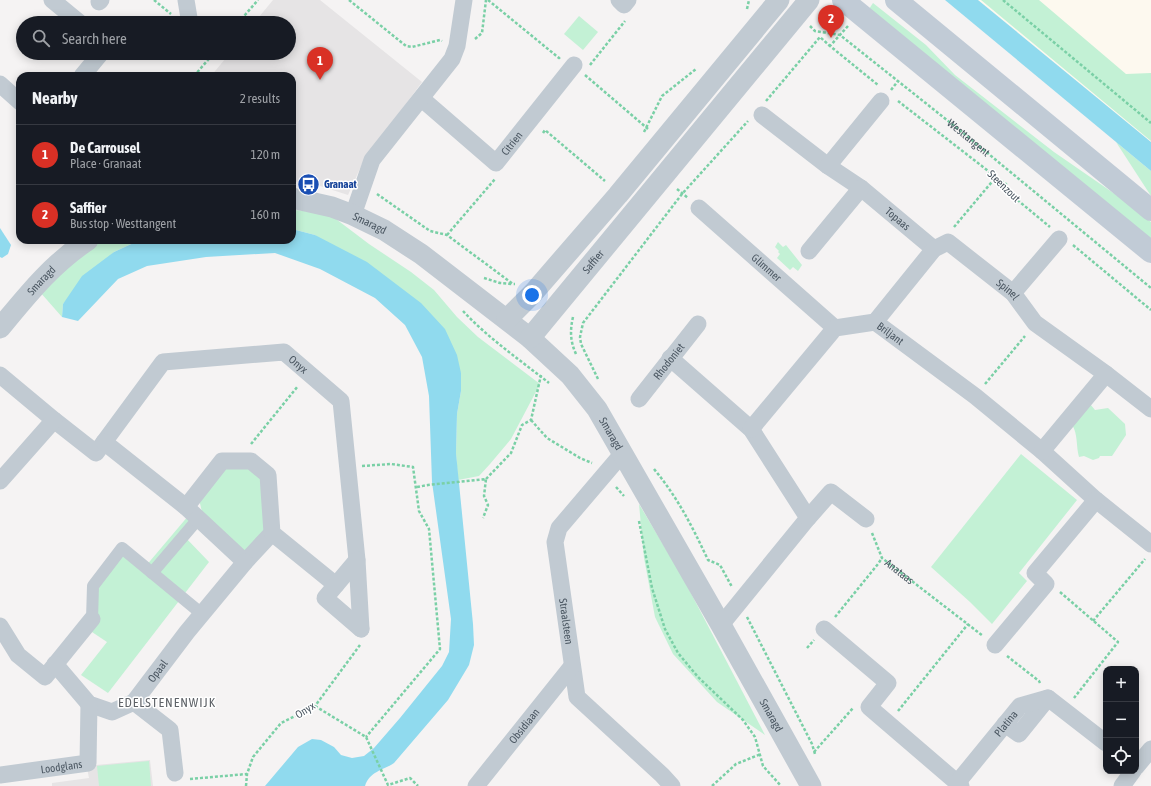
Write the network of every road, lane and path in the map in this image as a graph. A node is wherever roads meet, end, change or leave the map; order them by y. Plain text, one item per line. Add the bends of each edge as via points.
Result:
1 (52, 0) edge
2 (154, 0) edge
3 (186, 0) edge
4 (258, 0) edge
5 (349, 0) edge
6 (464, 0) edge
7 (488, 0) edge
8 (778, 0) edge
9 (843, 0) edge
10 (896, 0) edge
11 (1003, 0) edge
12 (624, 2) edge
13 (71, 16) edge
14 (180, 16) edge
15 (183, 16) edge
16 (244, 16) edge
17 (806, 18) edge
18 (815, 31) junction
19 (840, 35) junction
20 (820, 37) dead end
21 (457, 46) junction
22 (95, 60) edge
23 (208, 60) edge
24 (579, 69) junction
25 (85, 72) edge
26 (197, 72) edge
27 (0, 84) edge
28 (884, 95) junction
29 (16, 98) edge
30 (422, 98) junction
31 (762, 115) dead end
32 (1151, 123) edge
33 (525, 126) junction
34 (662, 140) junction
35 (496, 163) junction
36 (828, 166) junction
37 (996, 177) junction
38 (605, 181) dead end
39 (681, 184) dead end
40 (363, 188) junction
41 (861, 188) junction
42 (677, 189) dead end
43 (296, 199) edge
44 (699, 208) dead end
45 (1151, 210) edge
46 (353, 215) junction
47 (447, 235) junction
48 (1061, 237) junction
49 (83, 244) edge
50 (941, 245) junction
51 (809, 251) dead end
52 (1151, 252) edge
53 (513, 284) dead end
54 (1151, 288) edge
55 (1013, 294) junction
56 (1151, 310) edge
57 (573, 315) dead end
58 (507, 320) junction
59 (875, 322) junction
60 (1036, 323) junction
61 (698, 324) dead end
62 (0, 328) edge
63 (835, 328) junction
64 (530, 338) junction
65 (577, 356) dead end
66 (670, 358) junction
67 (308, 373) junction
68 (0, 374) edge
69 (1106, 374) junction
70 (540, 376) dead end
71 (975, 396) junction
72 (638, 399) dead end
73 (1151, 409) edge
74 (54, 420) junction
75 (531, 420) junction
76 (751, 429) junction
77 (104, 442) junction
78 (1042, 451) junction
79 (622, 454) junction
80 (251, 461) junction
81 (348, 467) junction
82 (606, 473) junction
83 (486, 479) junction
84 (0, 481) edge
85 (417, 488) junction
86 (626, 498) dead end
87 (1096, 500) junction
88 (186, 507) junction
89 (483, 518) dead end
90 (638, 518) dead end
91 (808, 518) junction
92 (198, 519) junction
93 (866, 520) joint
94 (272, 533) junction
95 (1149, 551) edge
96 (882, 558) junction
97 (357, 560) junction
98 (245, 562) junction
99 (152, 573) junction
100 (1046, 584) junction
101 (336, 585) junction
102 (202, 614) junction
103 (92, 619) joint
104 (1093, 621) junction
105 (968, 624) junction
106 (721, 625) junction
107 (0, 626) edge
108 (361, 629) junction
109 (824, 629) junction
110 (994, 645) junction
111 (807, 648) dead end
112 (55, 664) junction
113 (572, 666) junction
114 (1045, 699) junction
115 (134, 702) junction
116 (89, 704) junction
117 (315, 706) junction
118 (869, 707) junction
119 (1064, 710) junction
120 (888, 724) junction
121 (367, 738) junction
122 (1103, 741) edge
123 (1151, 749) edge
124 (761, 754) junction
125 (1139, 763) edge
126 (800, 768) junction
127 (174, 773) joint
128 (247, 774) junction
129 (1131, 774) edge
130 (0, 775) edge
131 (662, 782) edge
132 (959, 785) edge
133 (246, 786) edge
134 (388, 786) edge
135 (418, 786) edge
136 (476, 786) edge
137 (712, 786) edge
138 (781, 786) edge
139 (811, 786) edge
140 (1122, 786) edge

1 - 13 street
2 - 14 path
3 - 15 street
4 - 16 path
5 - 21 path via 406,46 412,47 440,40
6 - 21 street
7 - 24 path via 559,58 564,55
8 - 34 street
9 - 52 main road
10 - 45 main road
11 - 32 path
12 - 24 path via 629,17
17 - 18 path
17 - 64 street, Saffier
18 - 19 path, Westtangent
18 - 20 path
19 - 28 path, Steenzout via 830,46
19 - 54 path, Westtangent
21 - 30 street via 452,59
22 - 25 street
23 - 26 path
24 - 33 street, Citrien
24 - 34 path
27 - 29 street
28 - 36 street
28 - 37 path, Steenzout
30 - 35 street, Citrien
30 - 40 street via 372,160
31 - 36 street, Topaas
33 - 35 street, Citrien
33 - 38 path via 541,136 545,130
34 - 58 street via 540,286
35 - 47 path via 498,175
36 - 41 street, Topaas
37 - 48 path, Steenzout via 1006,184 1002,188
37 - 50 path
39 - 42 path
40 - 46 street
40 - 47 path via 380,195 430,232
41 - 50 street, Topaas
41 - 51 street
43 - 46 street, Smaragd
44 - 63 street, Glimmer
46 - 58 street, Smaragd via 384,230 421,254
47 - 53 path
48 - 55 street
48 - 56 path, Steenzout
49 - 62 street, Smaragd via 37,283
50 - 55 street, Spinel
50 - 59 street
55 - 60 street, Spinel
57 - 65 path via 570,332
58 - 64 street, Smaragd
59 - 63 street, Briljant
59 - 71 street, Briljant
60 - 69 street, Spinel
60 - 71 path
61 - 66 street, Rhodoniet
63 - 76 street
64 - 79 street, Smaragd via 582,388
66 - 72 street, Rhodoniet
66 - 76 street
67 - 77 street, Onyx via 284,352 163,362
67 - 80 path via 251,444
67 - 81 street, Onyx via 341,401
68 - 74 street, Onyx
69 - 73 street, Spinel
69 - 78 street
70 - 75 path
71 - 78 street, Briljant
74 - 77 street, Onyx via 96,453
74 - 84 street
75 - 82 path via 547,438
75 - 83 path via 522,425 511,453
76 - 91 street
77 - 88 street
78 - 87 street, Briljant
79 - 82 street, Straalsteen
79 - 106 street, Smaragd
80 - 88 street via 222,461
80 - 94 street via 268,475
81 - 85 path via 391,464 413,467
81 - 97 street, Onyx
82 - 86 path
82 - 113 street, Straalsteen via 559,528 555,542
83 - 85 path
83 - 89 path via 484,496 488,505
85 - 121 path via 419,511 429,529 440,648
87 - 95 street, Briljant
87 - 100 street via 1035,573
88 - 92 street
90 - 124 path via 652,588 665,629 678,653 698,677 743,720 756,737
91 - 93 street via 831,492
91 - 106 street
92 - 98 street
92 - 99 street
93 - 96 path, Anataas
94 - 98 street
94 - 101 street
95 - 104 path
96 - 105 path, Anataas
96 - 109 path
97 - 101 street
97 - 108 street, Onyx
98 - 102 street, Opaal
99 - 102 street
99 - 103 street via 122,548 93,586
100 - 104 path via 1052,585
100 - 110 street
101 - 108 street via 325,598
102 - 115 street, Opaal
103 - 112 street
104 - 119 path via 1118,642
105 - 110 path, Anataas
105 - 120 path
106 - 126 street, Smaragd
107 - 112 street via 18,656 45,677
108 - 117 path, Onyx via 361,643
109 - 111 path
109 - 118 street via 888,682
110 - 114 path, Anataas via 1039,681
112 - 116 street
113 - 131 street, Straalsteen via 577,697
113 - 136 street, Obsidiaan
114 - 119 street
114 - 132 street, Platina via 1020,706
115 - 116 street, Opaal via 112,712
115 - 127 street via 170,730
116 - 130 street, Loodglans via 88,763
117 - 121 path
117 - 128 path, Onyx via 281,723 253,757
118 - 120 street
118 - 126 path via 855,706
119 - 122 street
120 - 132 street
121 - 134 path
123 - 125 street
124 - 137 path via 736,764
124 - 138 path via 763,766
126 - 139 street, Smaragd
127 - 128 path via 175,779
128 - 133 path, Onyx
129 - 140 street
134 - 135 path via 410,778

